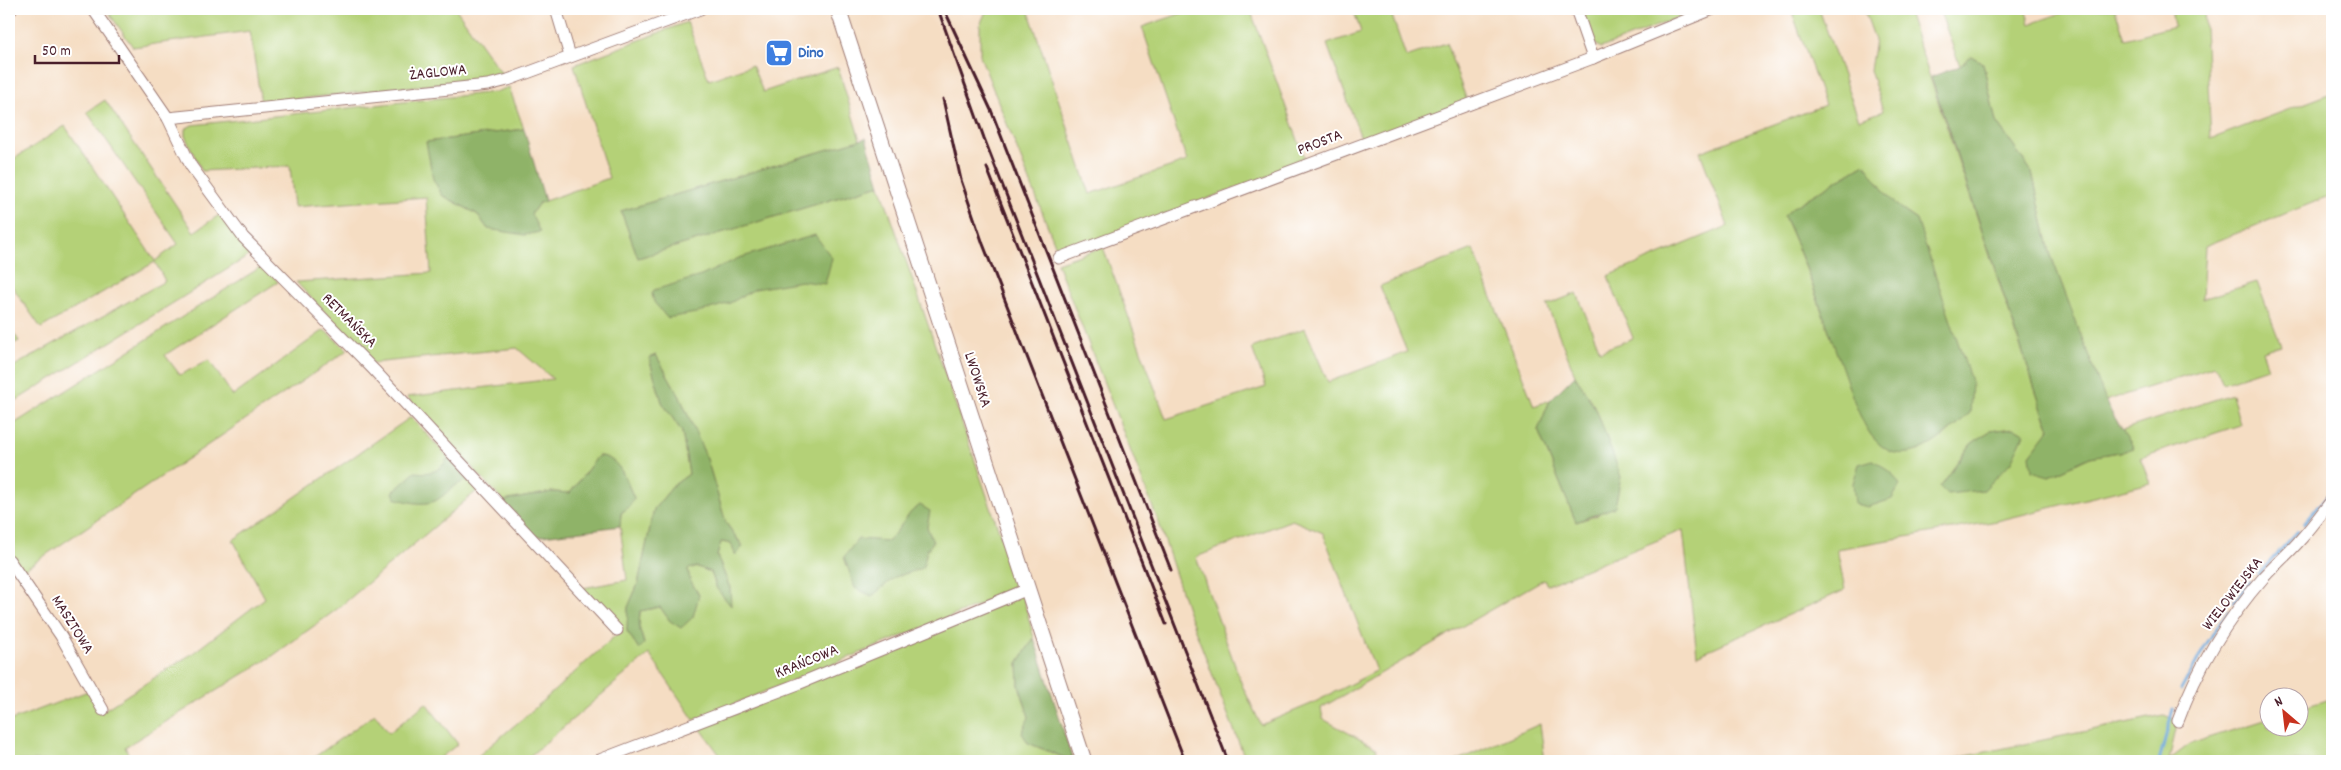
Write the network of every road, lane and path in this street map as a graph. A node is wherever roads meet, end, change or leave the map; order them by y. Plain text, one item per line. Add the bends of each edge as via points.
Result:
1 (93, 9) edge
2 (556, 9) edge
3 (700, 9) edge
4 (838, 9) edge
5 (1576, 9) edge
6 (1713, 9) edge
7 (570, 56) junction
8 (1593, 58) junction
9 (168, 118) junction
10 (1059, 258) dead end
11 (2332, 500) edge
12 (9, 560) edge
13 (1028, 589) junction
14 (617, 630) dead end
15 (104, 710) dead end
16 (2178, 721) dead end
17 (597, 761) edge
18 (1084, 761) edge

1 - 9 street, RETMAŃSKA
2 - 7 street
3 - 7 street, ŻAGLOWA
4 - 13 main road, LWOWSKA
5 - 8 street
6 - 8 street, PROSTA
7 - 9 street, ŻAGLOWA via 488,85
8 - 10 street, PROSTA
9 - 14 street, RETMAŃSKA via 191,166 243,237 374,370
11 - 16 street, WIELOWIEJSKA via 2302,539 2263,578 2224,630 2193,684
12 - 15 street, MASZTOWA via 61,636
13 - 17 street, KRAŃCOWA via 798,684
13 - 18 main road, LWOWSKA

